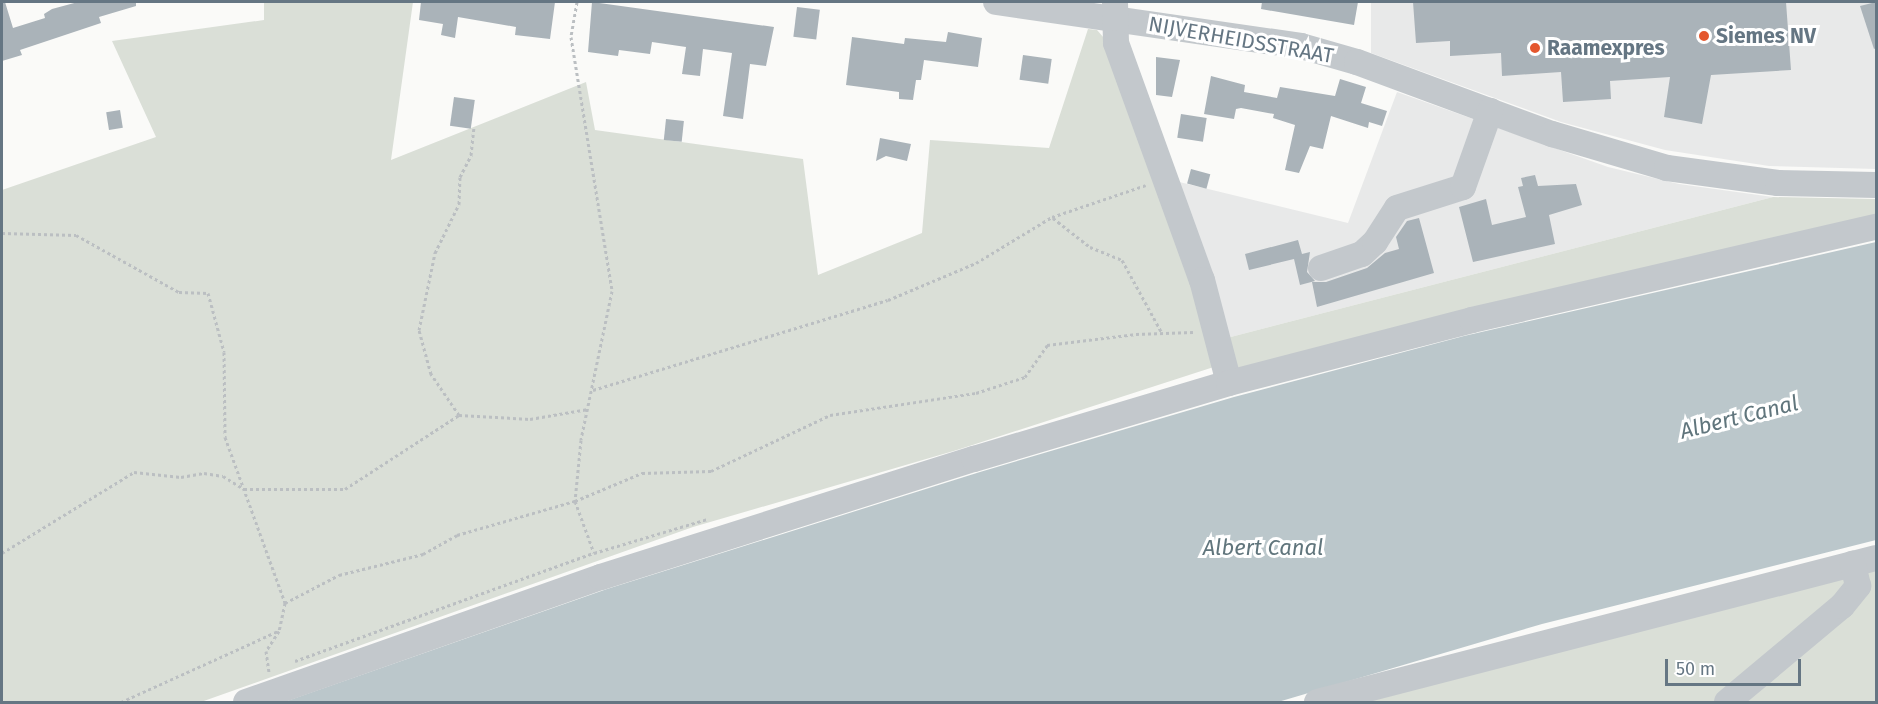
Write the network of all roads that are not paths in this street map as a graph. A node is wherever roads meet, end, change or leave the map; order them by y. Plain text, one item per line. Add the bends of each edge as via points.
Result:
1 (996, 2) edge
2 (1115, 10) edge
3 (1490, 111) junction
4 (1876, 184) edge
5 (1876, 227) edge
6 (1321, 268) dead end
7 (1228, 383) junction
8 (1865, 561) edge
9 (246, 702) edge
10 (1317, 702) edge
11 (1727, 702) edge

1 - 2 street
2 - 3 street, NIJVERHEIDSSTRAAT via 1301,46 1357,62
2 - 7 street, NIJVERHEIDSSTRAAT via 1116,43 1202,280
3 - 4 street, NIJVERHEIDSSTRAAT via 1615,155 1667,168 1778,183
3 - 6 street via 1462,187 1397,208 1375,242 1362,254
5 - 7 street via 1472,320
7 - 9 street via 602,577
8 - 10 street
8 - 11 street via 1858,586 1842,606

